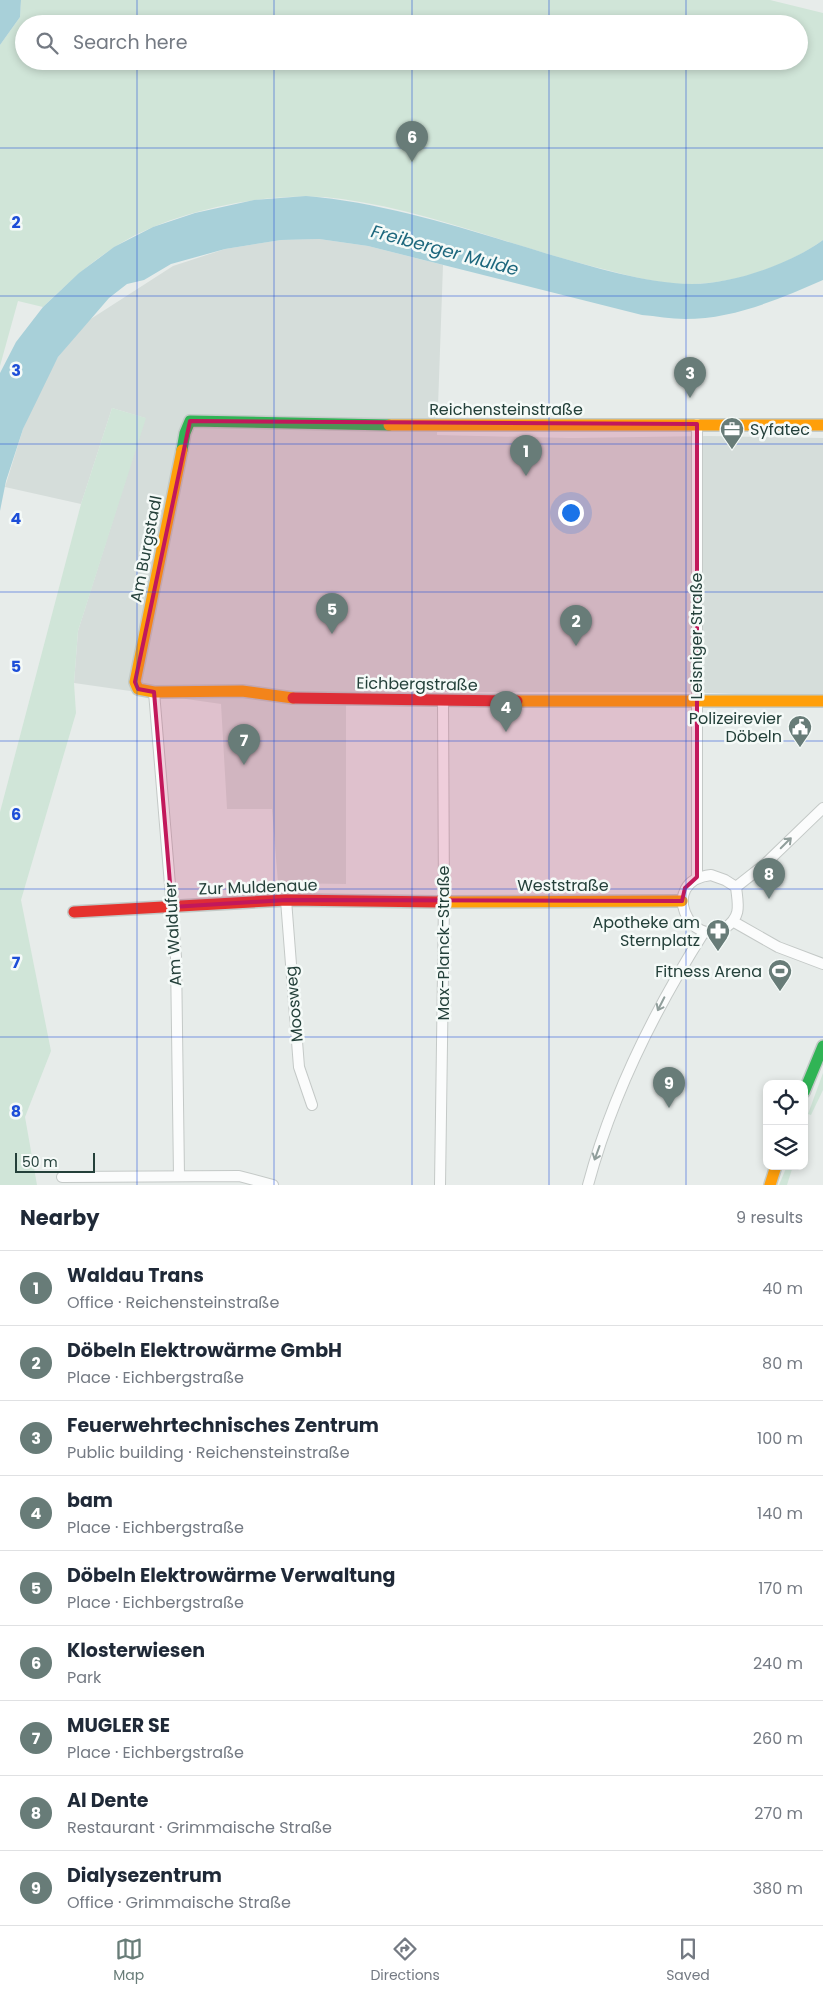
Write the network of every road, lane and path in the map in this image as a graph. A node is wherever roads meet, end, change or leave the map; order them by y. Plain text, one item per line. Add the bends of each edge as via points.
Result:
1 (190, 422) joint
2 (697, 424) junction
3 (823, 425) edge
4 (135, 682) joint
5 (154, 692) junction
6 (696, 700) junction
7 (443, 701) junction
8 (823, 701) edge
9 (823, 808) edge
10 (697, 877) junction
11 (736, 887) junction
12 (286, 900) junction
13 (682, 901) junction
14 (444, 902) junction
15 (172, 907) junction
16 (74, 912) dead end
17 (734, 922) junction
18 (704, 932) junction
19 (823, 964) edge
20 (823, 1046) edge
21 (808, 1082) edge
22 (312, 1106) dead end
23 (775, 1170) edge
24 (178, 1176) junction
25 (62, 1177) dead end
26 (274, 1185) edge
27 (440, 1185) edge
28 (588, 1185) edge
29 (770, 1185) edge

1 - 2 street, Reichensteinstraße
1 - 4 street, Am Burgstadl via 185,433
2 - 3 street, Reichensteinstraße
2 - 6 street, Leisniger Straße
4 - 5 street, Eichbergstraße via 138,689
5 - 7 street, Eichbergstraße via 242,691 289,698
5 - 15 street, Am Waldufer
6 - 7 street, Eichbergstraße
6 - 8 street, Eichbergstraße
6 - 10 street, Leisniger Straße
7 - 14 street, Max-Planck-Straße
11 -> 9 street via 764,865
10 - 11 street via 711,875
10 - 13 street via 685,888
11 - 17 street via 739,907
12 - 14 street, Zur Muldenaue
12 - 15 street, Zur Muldenaue
12 - 22 street, Moosweg via 299,1067
13 - 14 street, Weststraße
13 - 18 street via 686,917
14 - 27 street, Max-Planck-Straße
15 - 16 street, Zur Muldenaue
15 - 24 street, Am Waldufer via 176,957
17 - 18 street via 720,931
17 - 19 street via 778,947
18 -> 28 street via 673,980 629,1068
20 - 21 street
23 - 29 street
24 - 25 street
24 - 26 street via 240,1176

